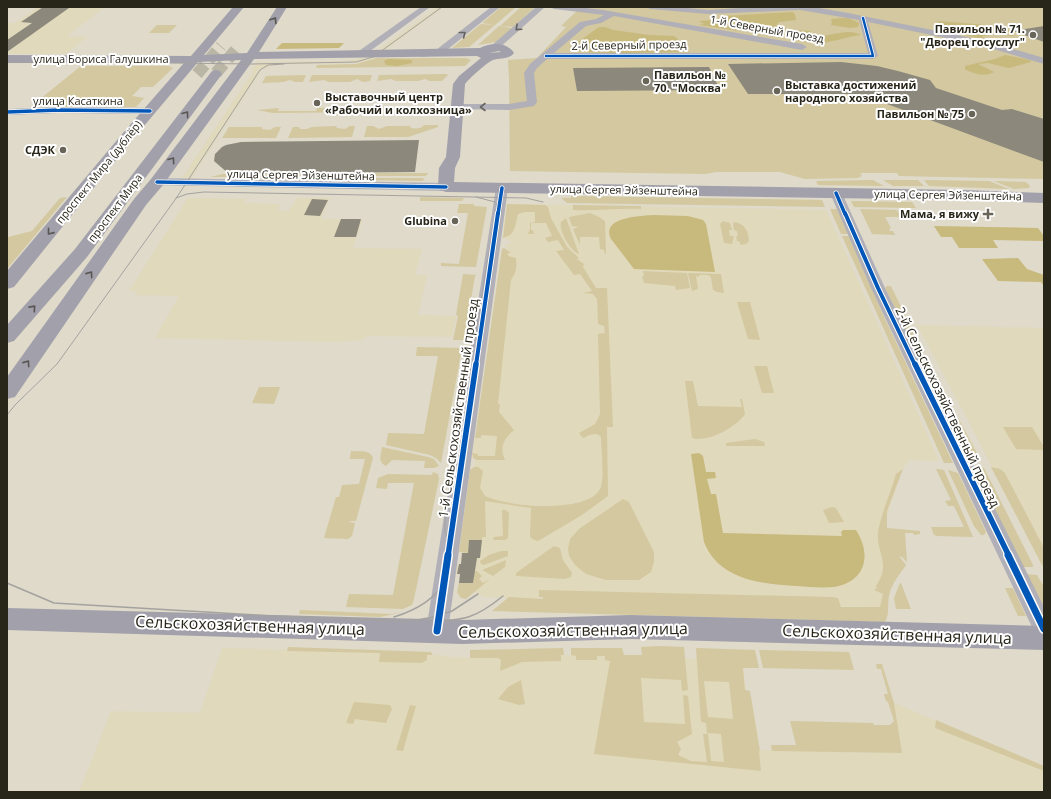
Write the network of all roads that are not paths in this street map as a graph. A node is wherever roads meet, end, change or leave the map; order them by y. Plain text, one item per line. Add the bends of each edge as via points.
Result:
1 (282, 7) edge
2 (426, 7) edge
3 (433, 7) edge
4 (496, 7) edge
5 (540, 7) edge
6 (554, 7) edge
7 (650, 7) edge
8 (799, 7) edge
9 (802, 7) edge
10 (777, 8) edge
11 (244, 9) edge
12 (612, 14) junction
13 (863, 18) junction
14 (230, 35) tunnel mouth
15 (262, 36) junction
16 (205, 46) junction
17 (440, 52) junction
18 (487, 53) junction
19 (364, 54) junction
20 (404, 55) junction
21 (467, 55) junction
22 (250, 56) junction
23 (546, 56) junction
24 (847, 56) junction
25 (7, 59) edge
26 (68, 61) junction
27 (1044, 61) edge
28 (7, 62) edge
29 (194, 64) junction
30 (478, 67) junction
31 (216, 74) tunnel mouth
32 (173, 84) junction
33 (229, 84) junction
34 (456, 107) junction
35 (150, 111) junction
36 (167, 111) dead end
37 (7, 112) edge
38 (157, 182) junction
39 (452, 187) junction
40 (502, 188) junction
41 (836, 193) junction
42 (99, 195) dead end
43 (1044, 198) edge
44 (140, 202) junction
45 (75, 260) junction
46 (7, 283) edge
47 (7, 298) edge
48 (48, 334) junction
49 (7, 337) edge
50 (7, 392) edge
51 (7, 619) edge
52 (1044, 630) edge
53 (437, 631) junction
54 (1044, 638) edge

15 -> 1 main road
2 - 19 street
3 - 19 street
17 -> 4 street
5 -> 18 street
6 - 12 street, 1-й Северный проезд
7 - 10 street via 708,12
8 - 9 street
9 - 10 street
9 - 13 street
11 - 14 main road
11 - 16 main road, проспект Мира (дублёр)
12 - 23 street via 598,21 583,24
12 - 24 street, 1-й Северный проезд
13 - 24 street via 873,56
13 - 27 street via 992,45
15 - 16 main road via 248,48 240,51 214,51
15 - 22 main road
16 - 29 main road, проспект Мира (дублёр)
17 - 18 main road
17 - 19 main road
17 - 20 street
18 - 21 main road
18 - 30 main road
19 - 20 main road
19 - 22 main road
20 - 21 main road
21 - 30 main road via 479,58
22 - 29 main road
22 - 33 main road
23 - 24 street, 2-й Северный проезд
23 -> 34 street via 533,66 529,73 532,102 530,104 509,107
25 - 26 main road, улица Бориса Галушкина
26 - 28 main road, улица Бориса Галушкина
26 - 29 main road, улица Бориса Галушкина
26 - 29 main road, улица Бориса Галушкина
29 - 32 main road, проспект Мира (дублёр)
29 - 36 main road
30 - 34 main road via 459,84
45 -> 31 main road, проспект Мира
32 - 33 main road via 187,73 201,71 231,72
32 - 35 main road, проспект Мира (дублёр)
38 -> 33 main road
34 - 39 main road via 453,157 458,168
35 - 37 street, улица Касаткина
35 -> 46 main road, проспект Мира (дублёр)
38 - 39 street, улица Сергея Эйзенштейна
38 - 44 main road
39 - 40 main road, улица Сергея Эйзенштейна
40 - 41 main road, улица Сергея Эйзенштейна
40 - 53 street, 1-й Сельскохозяйственный проезд
41 - 43 main road, улица Сергея Эйзенштейна
41 - 52 street, 2-й Сельскохозяйственный проезд via 881,294
42 - 47 main road, проспект Мира
44 - 45 main road
48 -> 44 main road
45 - 48 main road via 52,312
49 -> 45 main road, проспект Мира
50 -> 48 main road
51 - 53 main road, Сельскохозяйственная улица
53 - 54 main road, Сельскохозяйственная улица via 630,627

